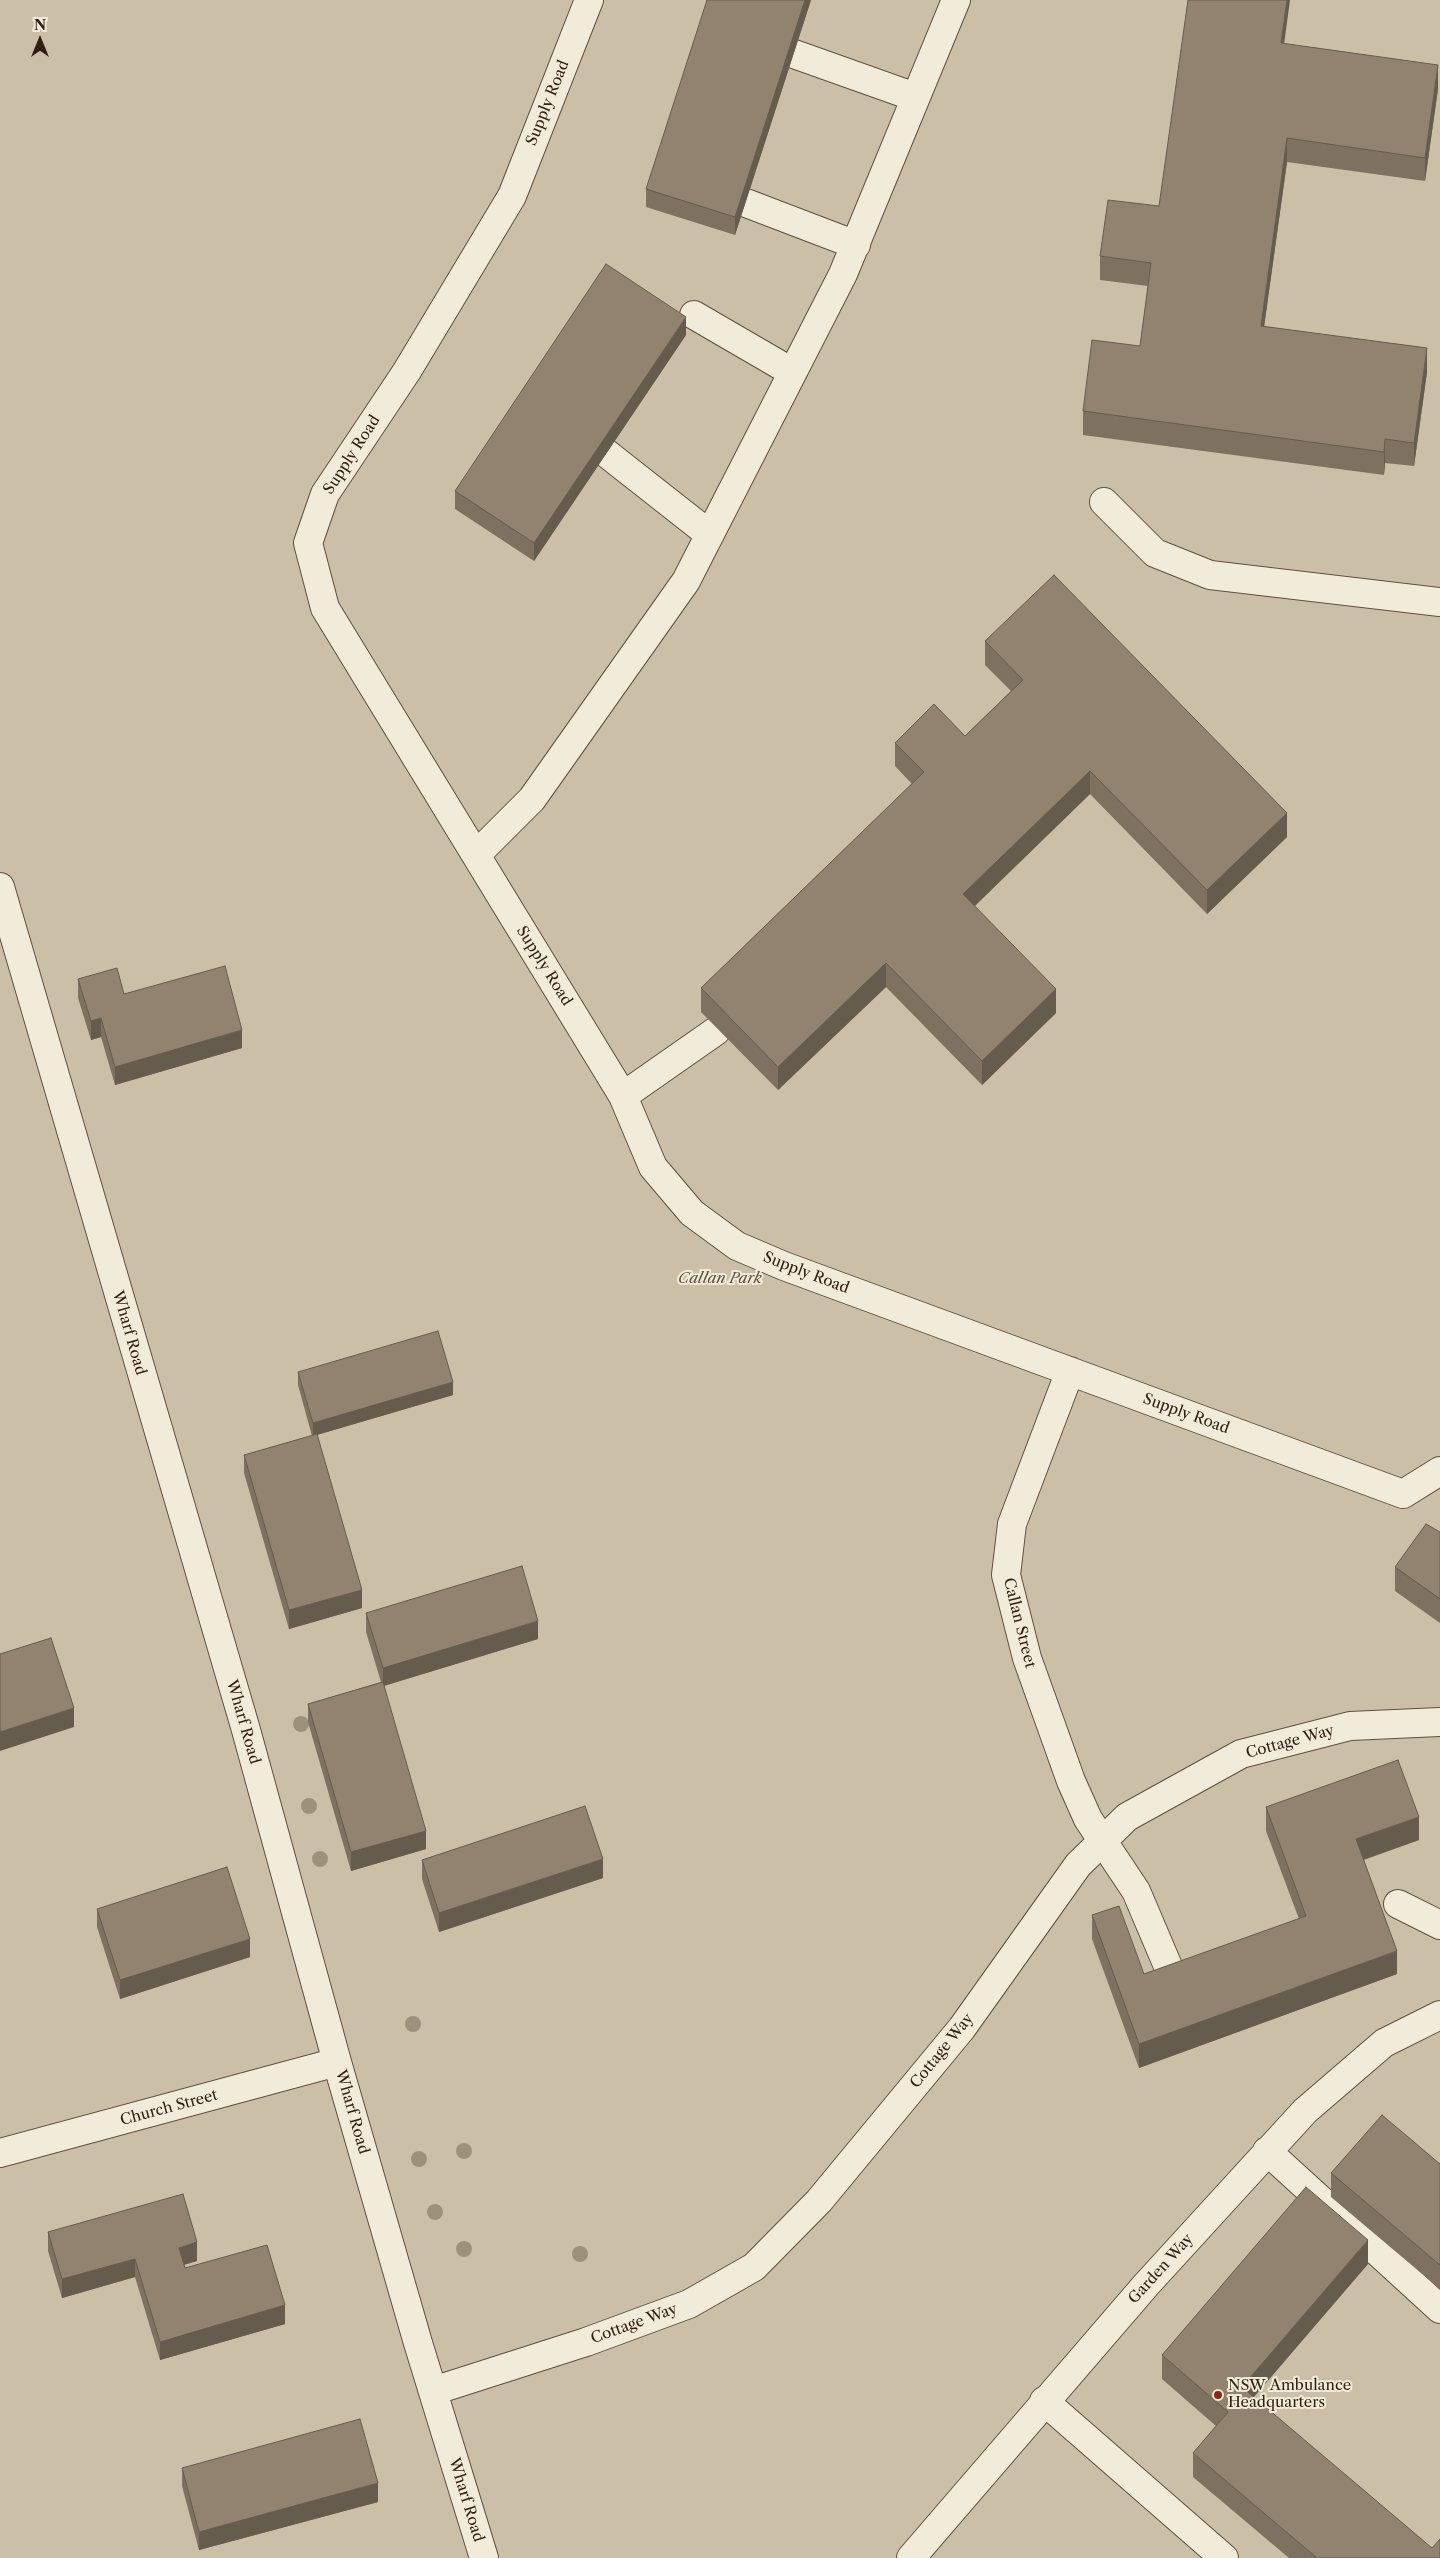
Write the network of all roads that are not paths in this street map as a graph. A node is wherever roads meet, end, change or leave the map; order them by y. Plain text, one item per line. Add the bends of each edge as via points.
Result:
1 (589, 0) edge
2 (956, 0) edge
3 (794, 54) edge
4 (915, 97) junction
5 (746, 204) edge
6 (856, 245) junction
7 (694, 315) dead end
8 (792, 372) junction
9 (606, 453) edge
10 (1104, 502) dead end
11 (709, 534) junction
12 (1440, 602) edge
13 (476, 855) junction
14 (0, 886) edge
15 (716, 1031) edge
16 (624, 1096) junction
17 (1070, 1371) junction
18 (1440, 1471) edge
19 (1440, 1722) edge
20 (1103, 1841) junction
21 (1398, 1904) dead end
22 (1440, 1925) edge
23 (1174, 1978) edge
24 (1438, 2018) edge
25 (337, 2062) junction
26 (1268, 2151) junction
27 (0, 2153) edge
28 (1440, 2309) edge
29 (433, 2391) junction
30 (1044, 2401) junction
31 (484, 2558) edge
32 (911, 2558) edge
33 (1224, 2558) edge

1 - 13 street, Supply Road via 512,196 406,371 325,494 308,543 325,608
2 - 4 street
3 - 4 street
4 - 6 street
5 - 6 street
6 - 8 street
7 - 8 street
8 - 11 street
9 - 11 street
10 - 12 street via 1155,553 1210,575
11 - 13 street via 686,581 537,791
13 - 16 street, Supply Road
14 - 25 street, Wharf Road via 246,1730
15 - 16 street
16 - 17 street, Supply Road via 653,1167 692,1213 736,1246
17 - 18 street, Supply Road via 1403,1494
17 - 20 street, Callan Street via 1012,1524 1006,1575 1027,1658 1065,1764 1088,1819
19 - 20 street, Cottage Way via 1350,1726 1241,1754 1127,1817
20 - 23 street, Callan Street via 1136,1891
20 - 29 street, Cottage Way via 1078,1865 962,2028 820,2201 754,2267 689,2304 586,2342
21 - 22 street
24 - 26 street, Garden Way via 1384,2043 1305,2111
25 - 27 street, Church Street
25 - 29 street, Wharf Road
26 - 28 street
26 - 30 street, Garden Way
29 - 31 street, Wharf Road
30 - 32 street, Garden Way
30 - 33 street

